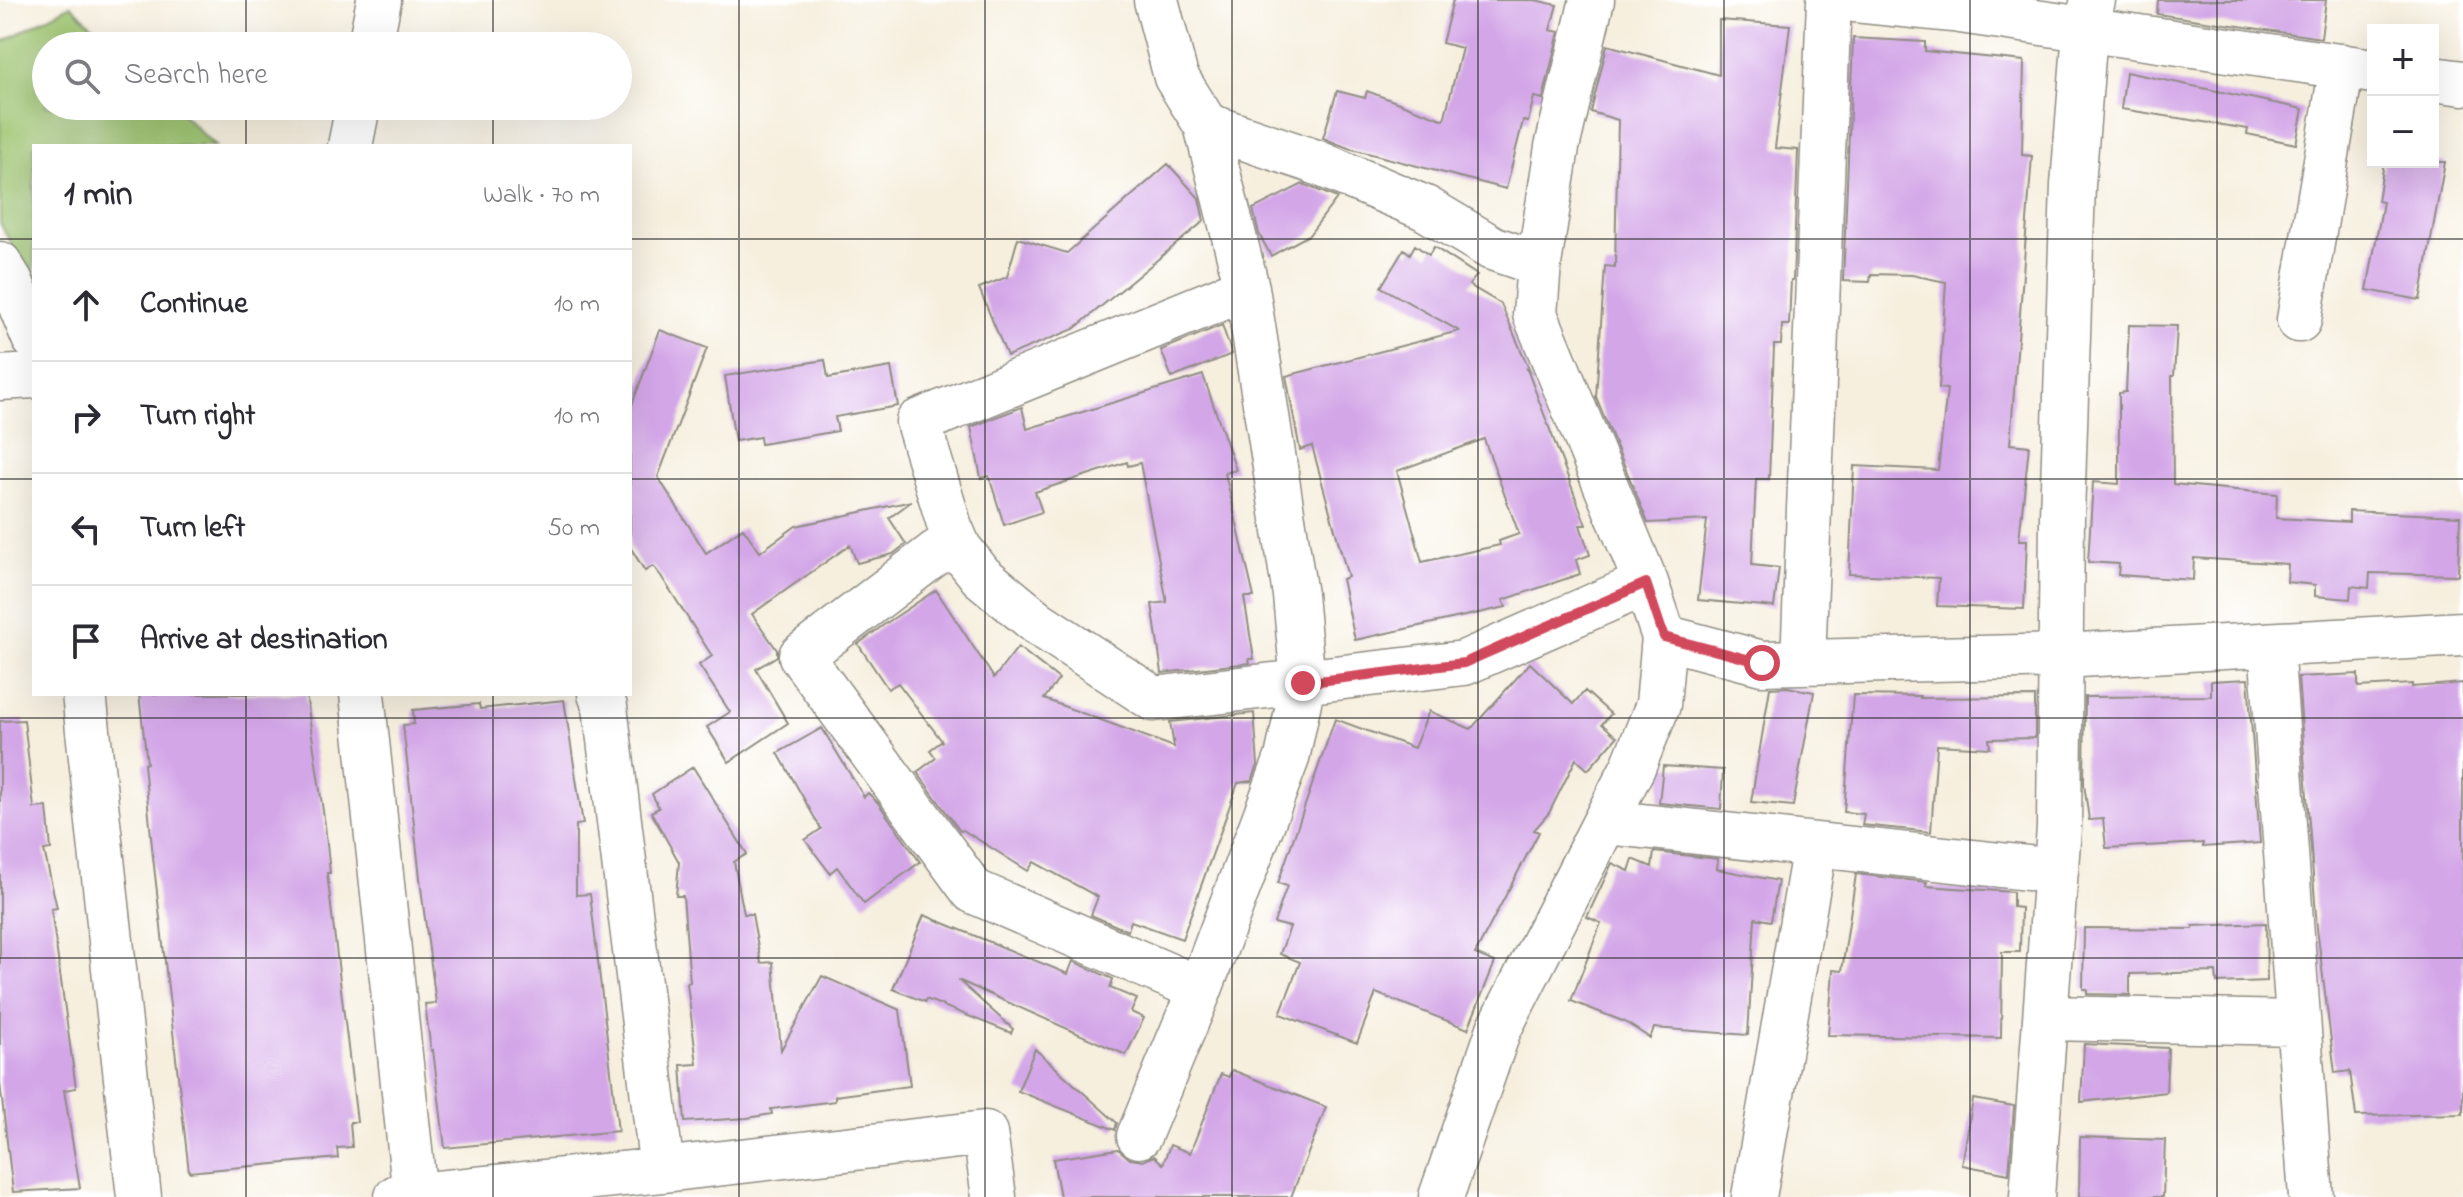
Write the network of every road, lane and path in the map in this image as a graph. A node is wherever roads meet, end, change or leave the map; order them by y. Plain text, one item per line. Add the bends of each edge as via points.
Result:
1 (379, 0) edge
2 (1156, 0) edge
3 (1592, 0) edge
4 (1829, 0) edge
5 (1855, 0) edge
6 (2089, 15) edge
7 (373, 32) edge
8 (2358, 68) edge
9 (2439, 80) edge
10 (2463, 83) edge
11 (355, 120) edge
12 (1206, 125) junction
13 (350, 144) edge
14 (0, 264) edge
15 (1539, 264) junction
16 (1247, 288) junction
17 (2299, 320) dead end
18 (32, 333) edge
19 (32, 376) edge
20 (0, 378) edge
21 (959, 548) junction
22 (1646, 583) junction
23 (2463, 634) edge
24 (1664, 637) junction
25 (2271, 645) junction
26 (2061, 656) junction
27 (1803, 662) junction
28 (1303, 683) junction
29 (84, 696) edge
30 (362, 696) edge
31 (600, 696) edge
32 (1605, 822) junction
33 (1815, 846) junction
34 (2056, 871) junction
35 (1200, 989) junction
36 (2045, 1018) junction
37 (2298, 1023) junction
38 (1139, 1136) dead end
39 (662, 1170) junction
40 (409, 1196) edge
41 (139, 1197) edge
42 (994, 1197) edge
43 (1441, 1197) edge
44 (1754, 1197) edge
45 (2032, 1197) edge
46 (2311, 1197) edge

1 - 7 street
2 - 12 street via 1176,77
3 - 15 street via 1557,147
4 - 27 street
5 - 6 street
6 - 8 street
6 - 26 street via 2072,200
8 - 17 street
9 - 10 street
11 - 13 street
12 - 15 street via 1327,167 1425,208 1492,248
12 - 16 street
14 - 18 street
15 - 22 street via 1535,314
16 - 21 street via 918,422
16 - 28 street via 1295,595
19 - 20 street
21 - 28 street via 981,576 1038,623 1154,699
21 - 35 street via 937,552 801,656 973,891
22 - 24 street
22 - 28 street via 1464,663
23 - 25 street
24 - 27 street via 1762,663
24 - 32 street via 1658,705
25 - 26 street
25 - 37 street
26 - 27 street
26 - 34 street
28 - 35 street via 1287,758
29 - 41 street
30 - 40 street
31 - 39 street
32 - 33 street
32 - 43 street via 1499,1029
33 - 34 street
33 - 44 street
34 - 36 street
35 - 38 street
36 - 37 street
36 - 45 street
37 - 46 street
39 - 40 street
39 - 42 street via 985,1133

